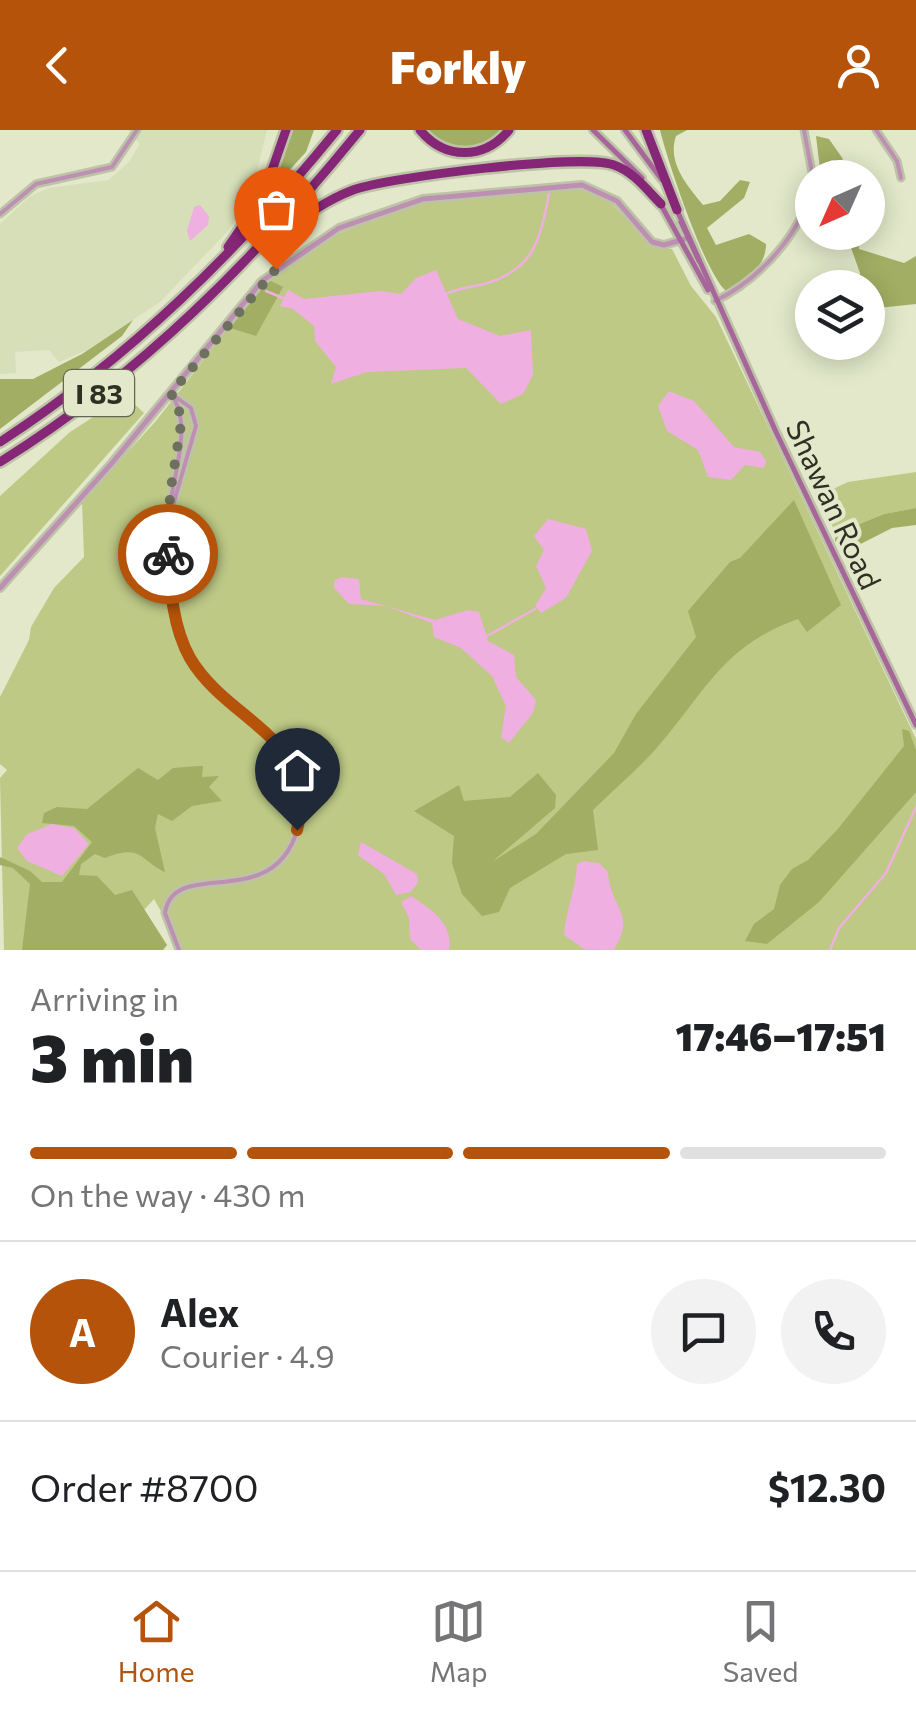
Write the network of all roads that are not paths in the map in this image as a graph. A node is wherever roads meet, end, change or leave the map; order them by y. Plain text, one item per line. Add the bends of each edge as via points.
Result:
1 (137, 130) edge
2 (286, 130) edge
3 (360, 130) edge
4 (420, 130) edge
5 (509, 130) edge
6 (593, 130) edge
7 (625, 130) edge
8 (646, 130) edge
9 (804, 130) edge
10 (876, 130) edge
11 (336, 132) edge
12 (809, 160) edge
13 (902, 178) dead end
14 (661, 204) junction
15 (677, 210) junction
16 (0, 214) edge
17 (795, 225) edge
18 (683, 240) junction
19 (246, 263) junction
20 (703, 266) junction
21 (212, 272) junction
22 (715, 301) junction
23 (171, 393) junction
24 (0, 442) edge
25 (0, 462) edge
26 (168, 521) junction
27 (0, 588) edge
28 (916, 725) edge
29 (179, 950) edge

1 - 16 street via 112,167 36,184
2 - 21 highway via 263,196
3 - 19 highway, I 83
4 - 5 highway via 440,147 467,153 489,147
6 - 14 main road, Shawan Road
7 - 15 main road, Shawan Road
8 - 15 highway
9 - 12 street
10 - 13 street
11 - 21 highway, I 83
14 - 18 main road, Shawan Road
14 - 19 highway via 624,169 597,161 400,178 328,202
15 - 18 main road, Shawan Road
15 - 20 main road, Shawan Road
17 - 22 street via 746,282
18 - 20 main road, Shawan Road
18 - 22 main road, Shawan Road
18 - 23 street via 652,242 616,201 582,185 403,204 339,228 269,274
19 - 25 highway, I 83 via 139,362
20 - 22 main road, Shawan Road
21 - 24 highway, I 83 via 113,360
22 - 28 main road, Shawan Road
23 - 26 street via 182,418
23 - 26 street via 191,408 196,426
23 - 27 street
26 - 29 street via 173,600 185,648 203,676 282,748 298,778 301,804 291,842 263,872 236,884 184,884 172,893 164,913

